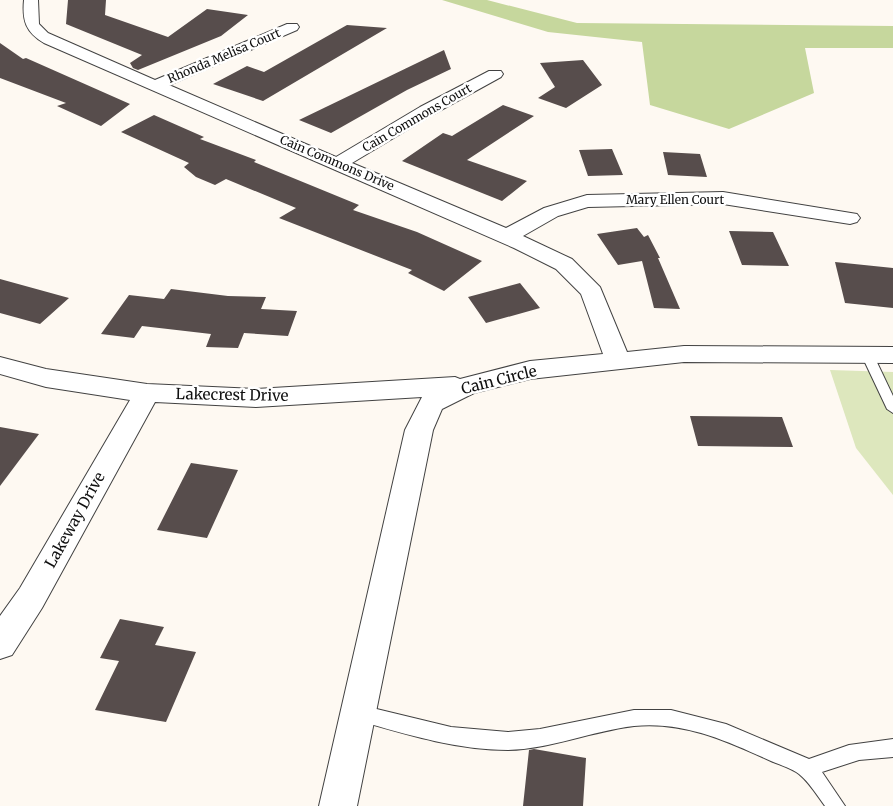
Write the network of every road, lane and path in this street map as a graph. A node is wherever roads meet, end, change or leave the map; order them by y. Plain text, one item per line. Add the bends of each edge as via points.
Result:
1 (30, 0) edge
2 (292, 27) dead end
3 (495, 74) dead end
4 (156, 85) junction
5 (339, 163) junction
6 (850, 218) dead end
7 (507, 236) junction
8 (880, 355) edge
9 (618, 361) junction
10 (0, 365) edge
11 (466, 386) junction
12 (147, 393) junction
13 (892, 408) edge
14 (0, 644) edge
15 (357, 713) junction
16 (893, 748) edge
17 (807, 769) junction
18 (338, 806) edge
19 (836, 806) edge

1 - 4 street, Cain Commons Drive via 29,19 35,32
2 - 4 street, Rhonda Melisa Court
3 - 5 street, Cain Commons Court
4 - 5 street, Cain Commons Drive
5 - 7 street, Cain Commons Drive
6 - 7 street, Mary Ellen Court via 722,198 587,201 551,212
7 - 9 street, Cain Commons Drive via 564,264 592,292
8 - 9 street, Cain Circle via 684,354
8 - 13 lane
9 - 11 street, Cain Circle via 530,370
10 - 12 street, Lakecrest Drive via 46,378
11 - 12 street, Lakecrest Drive via 256,398
11 - 15 street, Cain Circle via 432,403 419,430
12 - 14 street, Lakeway Drive via 31,598
15 - 17 lane via 430,733 469,740 508,741 637,717 674,719 710,725
15 - 18 street, Cain Circle
16 - 17 lane via 865,749
17 - 19 lane

